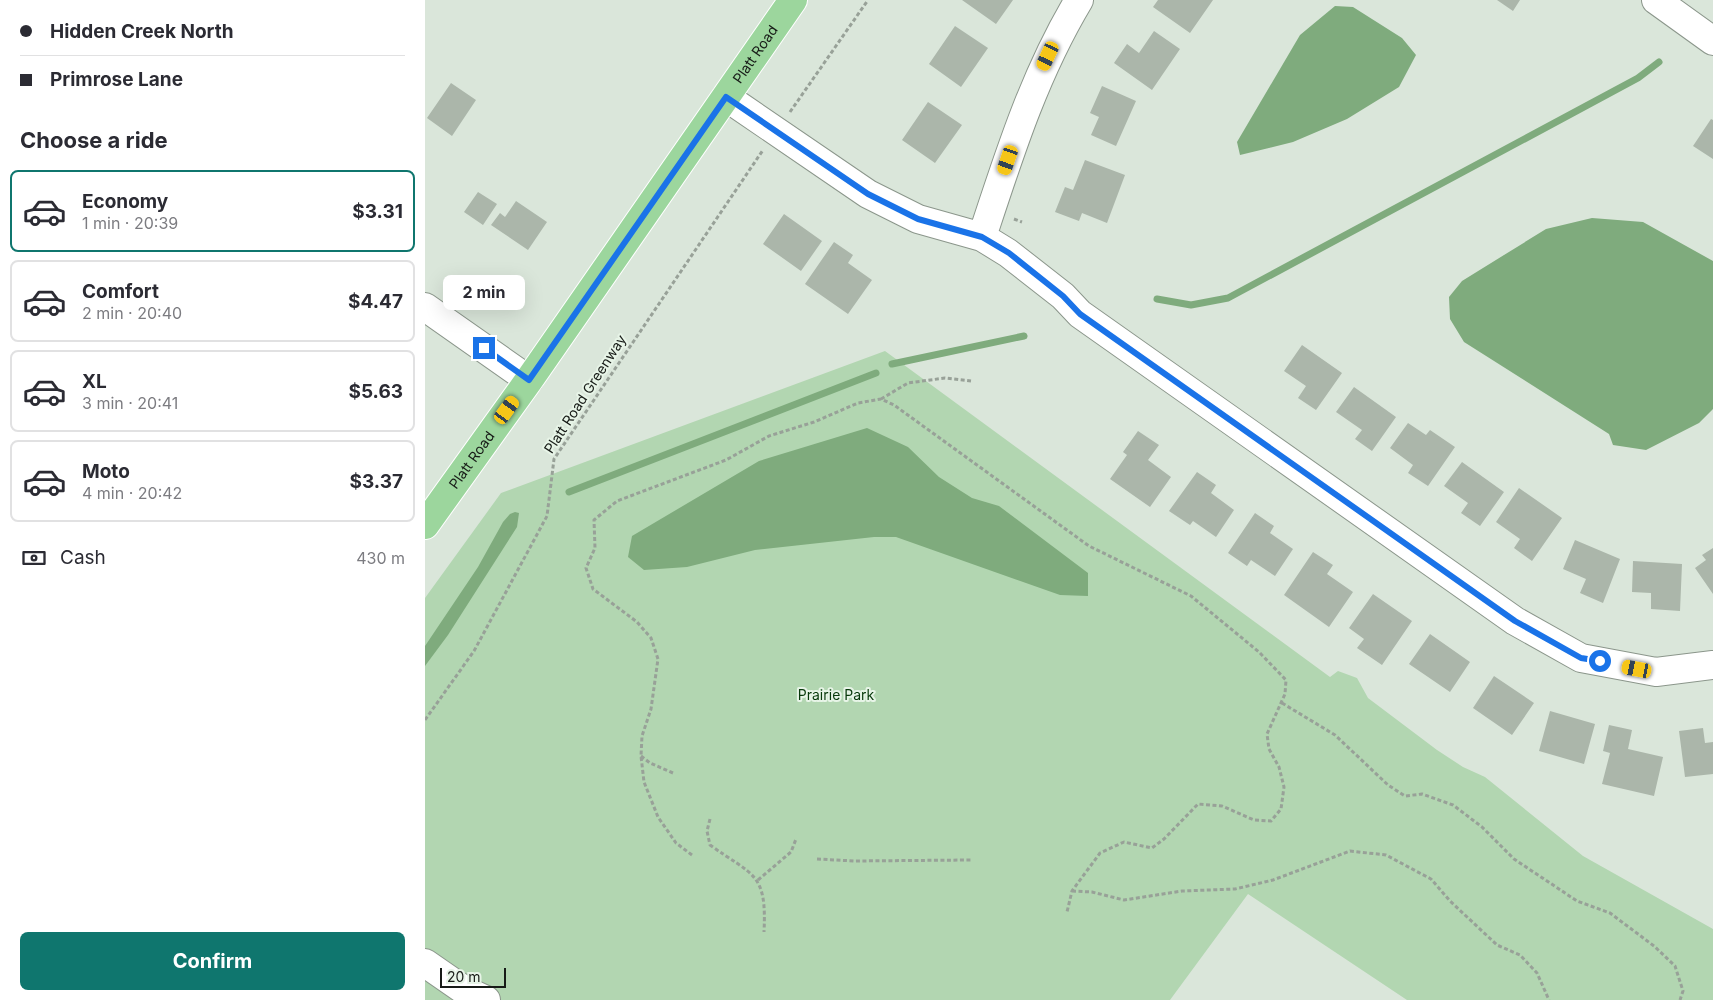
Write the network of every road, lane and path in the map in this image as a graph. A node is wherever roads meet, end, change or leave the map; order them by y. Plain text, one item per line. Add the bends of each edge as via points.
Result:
1 (793, 0) edge
2 (868, 0) edge
3 (1079, 0) edge
4 (1656, 0) edge
5 (1713, 41) edge
6 (726, 97) junction
7 (788, 115) dead end
8 (765, 145) dead end
9 (1010, 218) dead end
10 (1023, 222) dead end
11 (982, 237) junction
12 (425, 307) edge
13 (529, 380) junction
14 (971, 381) dead end
15 (881, 399) junction
16 (425, 525) edge
17 (1713, 665) edge
18 (1282, 703) junction
19 (425, 720) edge
20 (641, 756) junction
21 (673, 773) dead end
22 (710, 819) dead end
23 (796, 839) dead end
24 (692, 855) dead end
25 (817, 859) dead end
26 (971, 860) dead end
27 (758, 880) junction
28 (1072, 890) junction
29 (1067, 912) dead end
30 (764, 932) dead end
31 (425, 963) edge
32 (487, 1000) edge
33 (1549, 1000) edge
34 (1680, 1000) edge

1 - 6 main road, Platt Road
2 - 7 path
3 - 11 street via 1056,38 1032,90
4 - 5 street
6 - 11 street via 868,194 918,219
6 - 13 main road, Platt Road
8 - 19 path, Platt Road Greenway via 554,459 547,516 474,651
9 - 10 path
11 - 17 street via 1017,259 1080,314 1515,621 1581,658 1656,672
12 - 13 street
13 - 16 main road, Platt Road
14 - 15 path via 945,378 908,383
15 - 18 path via 894,405 1089,546 1191,596 1259,652 1286,680
15 - 20 path via 858,403 815,422 769,436 726,460 617,501 594,520 595,548 585,568 593,589 637,622 651,638 658,659
18 - 28 path via 1267,734 1269,749 1279,767 1284,787 1281,809 1271,821 1254,820 1222,806 1198,804 1152,848 1124,842 1100,853
18 - 34 path via 1335,735 1388,785 1405,796 1422,794 1453,805 1482,827 1514,859 1577,901 1617,918 1675,966 1683,991
20 - 21 path via 650,764
20 - 24 path via 644,782 658,816 675,843
22 - 27 path via 707,831 710,845
23 - 27 path via 791,852
25 - 26 path
27 - 30 path via 763,890
28 - 29 path
28 - 33 path via 1124,900 1182,891 1235,889 1273,880 1350,851 1386,856 1431,879 1497,945 1520,954 1537,973
31 - 32 street via 464,990

